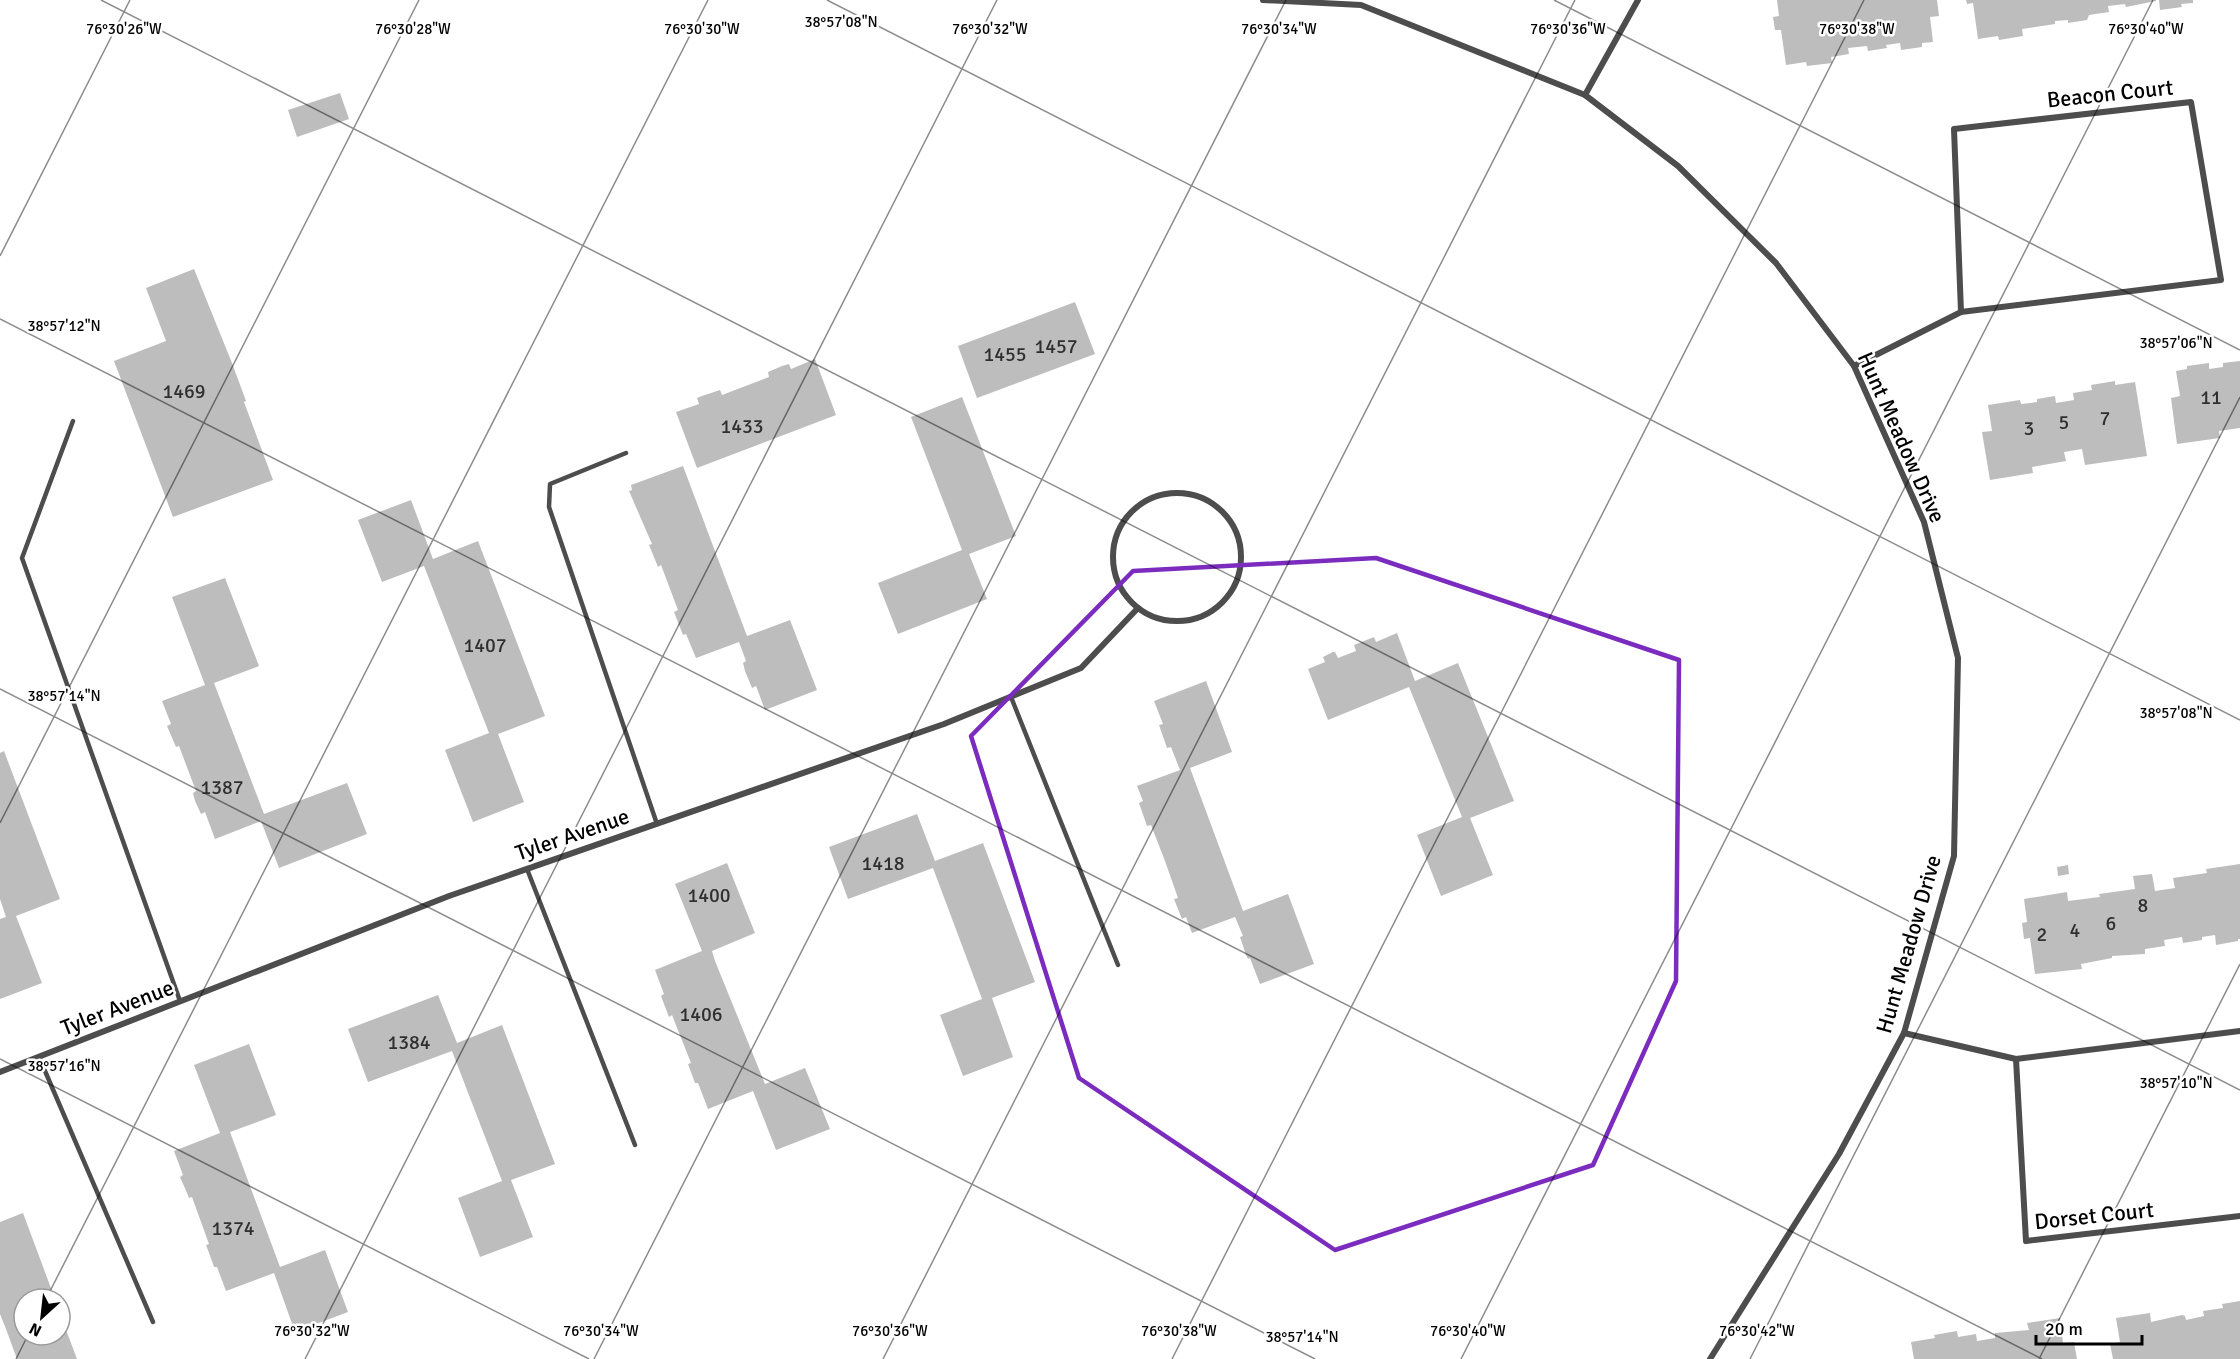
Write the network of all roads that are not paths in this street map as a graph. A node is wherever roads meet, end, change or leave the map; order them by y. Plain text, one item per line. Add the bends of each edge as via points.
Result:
1 (1263, 0) edge
2 (1638, 0) edge
3 (1585, 95) junction
4 (1961, 312) junction
5 (1854, 366) junction
6 (73, 421) dead end
7 (626, 453) dead end
8 (1138, 608) junction
9 (1011, 697) junction
10 (657, 824) junction
11 (527, 869) junction
12 (1118, 965) dead end
13 (180, 1001) junction
14 (2240, 1031) edge
15 (1904, 1033) junction
16 (39, 1057) junction
17 (2016, 1059) junction
18 (0, 1072) edge
19 (635, 1145) dead end
20 (2240, 1216) edge
21 (153, 1322) dead end
22 (1710, 1359) edge

1 - 3 street, Hunt Meadow Drive via 1361,5
2 - 3 street
3 - 5 street, Hunt Meadow Drive via 1678,166 1776,263
4 - 4 street, Beacon Court via 2221,280 2191,102 1954,129
4 - 5 street, Beacon Court
5 - 15 street, Hunt Meadow Drive via 1924,522 1958,658 1954,856
6 - 13 lane via 22,558
7 - 10 lane via 550,484 549,507
8 - 8 street via 1156,618 1176,621 1205,614 1229,595 1240,566 1238,536 1228,518 1212,503 1192,495 1170,493 1149,499 1132,511 1119,529 1113,550 1114,572 1123,592
8 - 9 street, Tyler Avenue via 1081,668
9 - 10 street, Tyler Avenue
9 - 12 lane
10 - 11 street, Tyler Avenue
11 - 13 street, Tyler Avenue
11 - 19 lane
13 - 16 street, Tyler Avenue
14 - 17 street
15 - 17 street
15 - 22 street, Hunt Meadow Drive via 1839,1154
16 - 18 street, Tyler Avenue
16 - 21 lane
17 - 20 street, Dorset Court via 2026,1241

